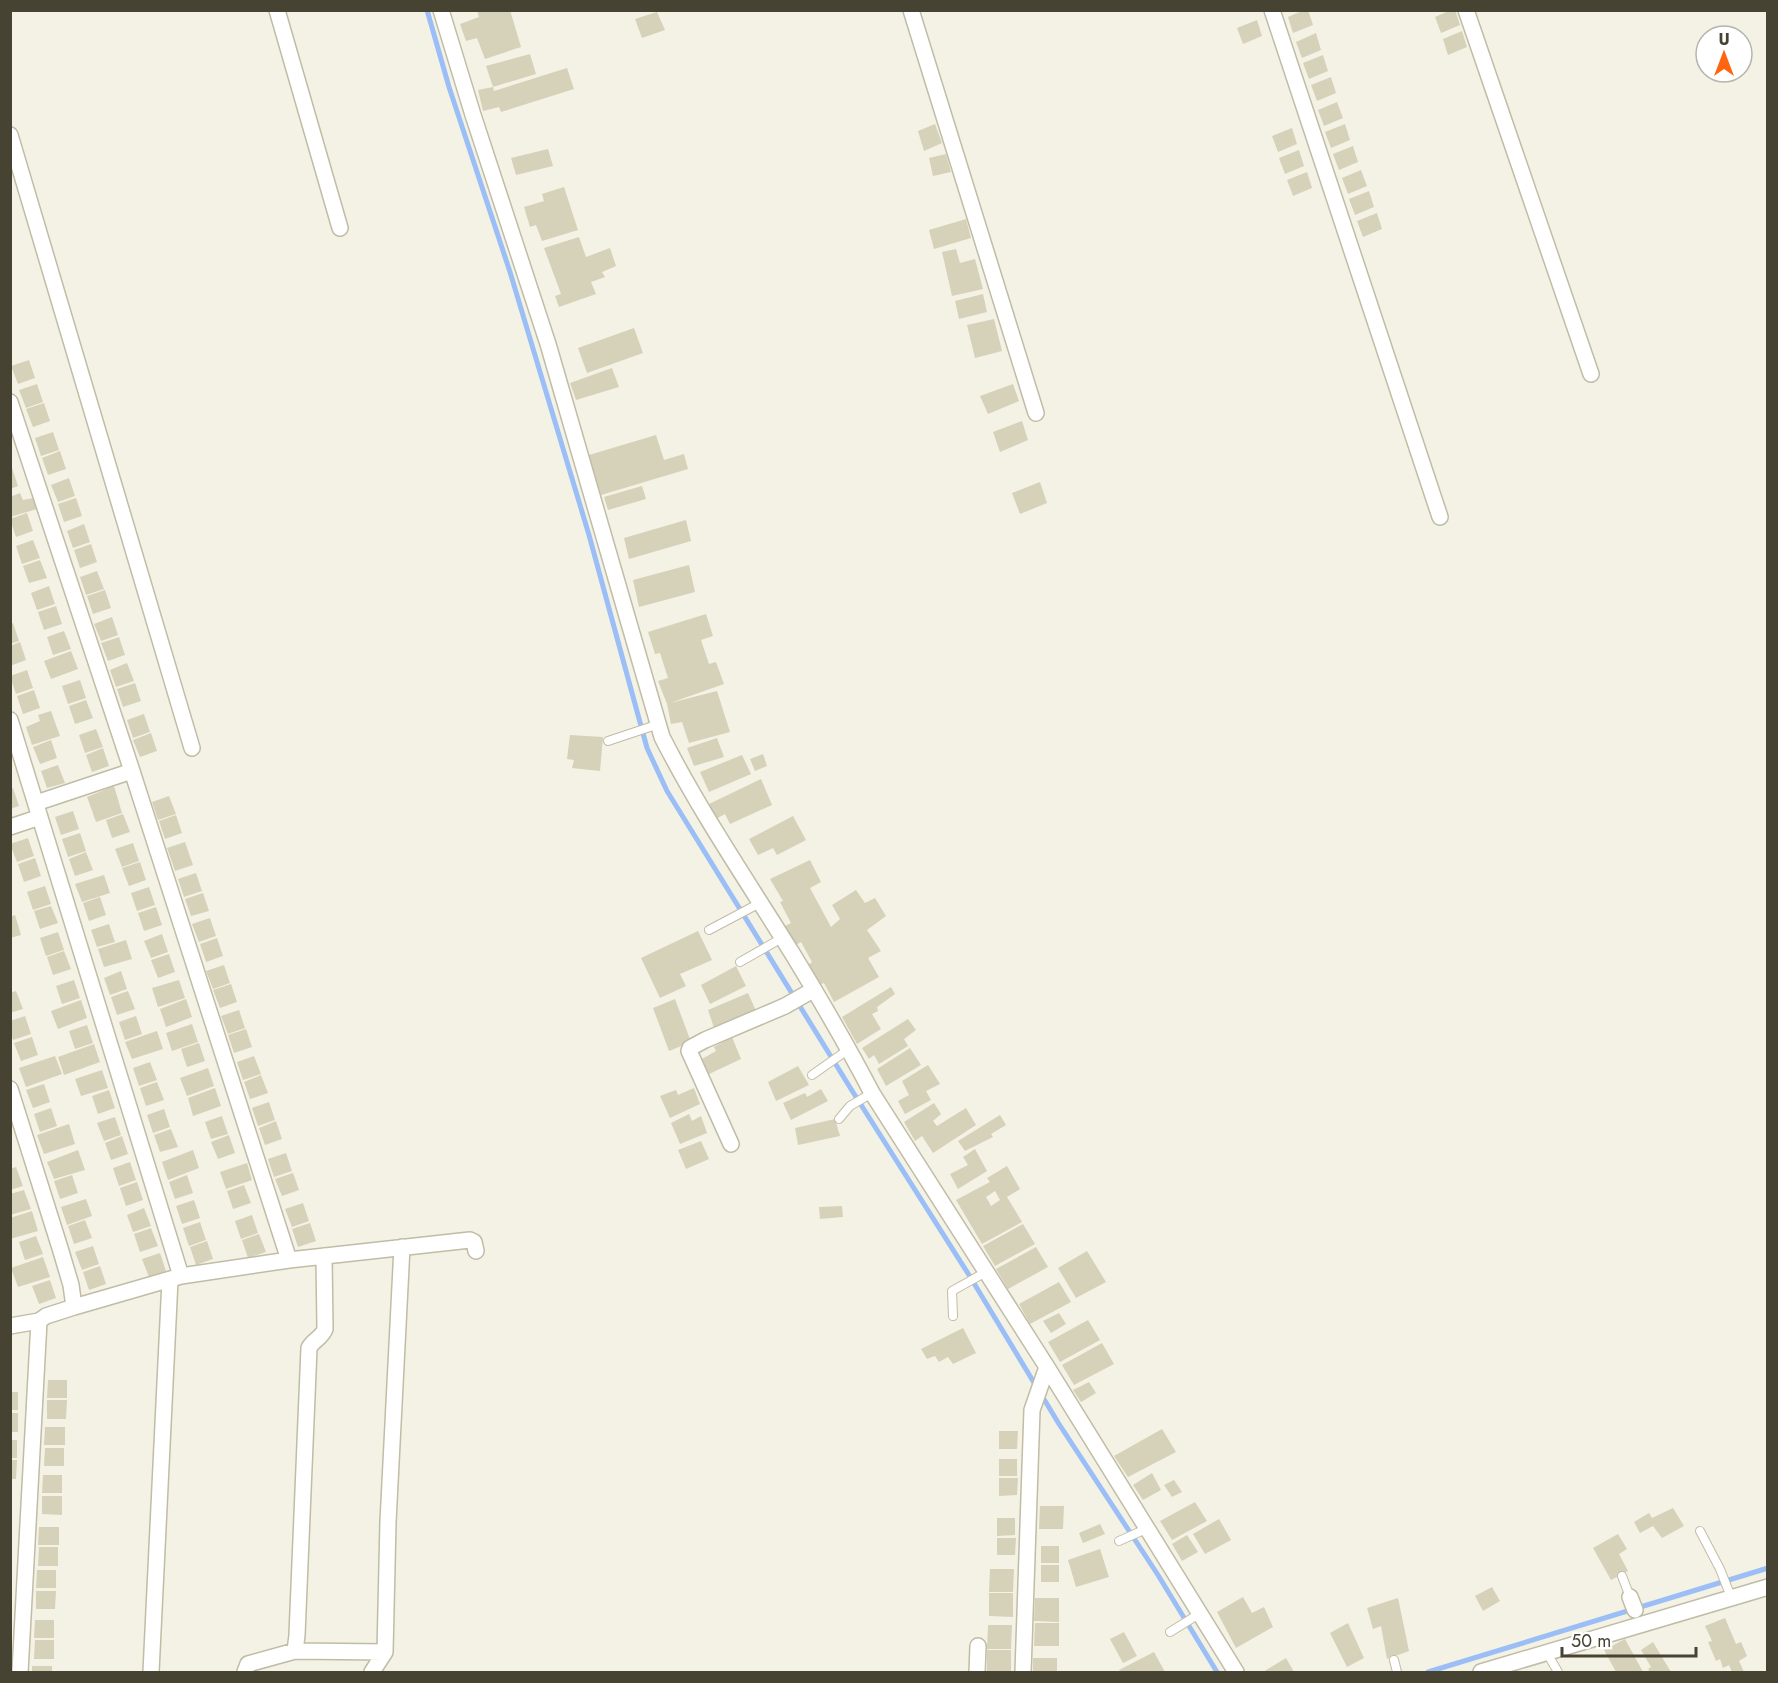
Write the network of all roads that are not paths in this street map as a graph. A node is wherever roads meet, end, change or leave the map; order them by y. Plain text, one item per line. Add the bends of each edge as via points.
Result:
1 (277, 10) edge
2 (441, 10) edge
3 (912, 10) edge
4 (1272, 10) edge
5 (1466, 10) edge
6 (10, 135) edge
7 (340, 228) dead end
8 (1591, 374) dead end
9 (10, 402) edge
10 (1036, 413) dead end
11 (1440, 517) dead end
12 (10, 720) edge
13 (655, 725) junction
14 (608, 741) dead end
15 (192, 748) dead end
16 (132, 771) junction
17 (38, 810) junction
18 (10, 827) edge
19 (755, 905) junction
20 (709, 930) dead end
21 (777, 941) junction
22 (740, 962) dead end
23 (808, 993) junction
24 (844, 1052) junction
25 (812, 1075) dead end
26 (10, 1089) edge
27 (868, 1095) junction
28 (839, 1119) dead end
29 (731, 1144) dead end
30 (402, 1246) junction
31 (476, 1251) dead end
32 (324, 1256) junction
33 (289, 1260) junction
34 (983, 1273) junction
35 (176, 1278) junction
36 (74, 1307) junction
37 (953, 1316) dead end
38 (39, 1321) junction
39 (10, 1326) edge
40 (1046, 1368) junction
41 (1141, 1531) junction
42 (1700, 1531) dead end
43 (1121, 1540) dead end
44 (1622, 1576) dead end
45 (1767, 1587) edge
46 (1728, 1591) junction
47 (1196, 1616) junction
48 (1639, 1626) junction
49 (1173, 1630) dead end
50 (978, 1646) dead end
51 (295, 1652) junction
52 (385, 1652) junction
53 (1547, 1653) junction
54 (1394, 1660) dead end
55 (20, 1672) edge
56 (151, 1672) edge
57 (245, 1672) edge
58 (372, 1672) edge
59 (977, 1672) edge
60 (1023, 1672) edge
61 (1236, 1672) edge
62 (1397, 1672) edge
63 (1481, 1672) edge
64 (1558, 1672) edge

1 - 7 street
2 - 13 street via 549,344
3 - 10 street
4 - 11 street
5 - 8 street
6 - 15 street
9 - 16 street
12 - 17 street
13 - 14 lane
13 - 19 street
16 - 17 street
16 - 33 street
17 - 18 street
17 - 35 street
19 - 20 lane
19 - 21 street
21 - 22 lane
21 - 23 street
23 - 24 street
23 - 29 street via 689,1051
24 - 25 lane
24 - 27 street
26 - 36 street via 63,1257
27 - 28 lane via 850,1106
27 - 34 street
30 - 31 street via 470,1240
30 - 32 street
30 - 52 street
32 - 33 street
32 - 51 street via 325,1329 309,1348
33 - 35 street
34 - 37 lane via 952,1291
34 - 40 street
35 - 36 street
35 - 56 street
36 - 38 street
38 - 39 street
38 - 55 street
40 - 41 street
40 - 60 street via 1032,1410
41 - 43 lane
41 - 47 street
42 - 46 lane
44 - 48 lane
45 - 46 street
46 - 48 street
47 - 49 lane
47 - 61 street
48 - 53 street
50 - 59 street
51 - 52 street
51 - 57 street via 248,1664
52 - 58 street
53 - 63 street
53 - 64 lane
54 - 62 lane

